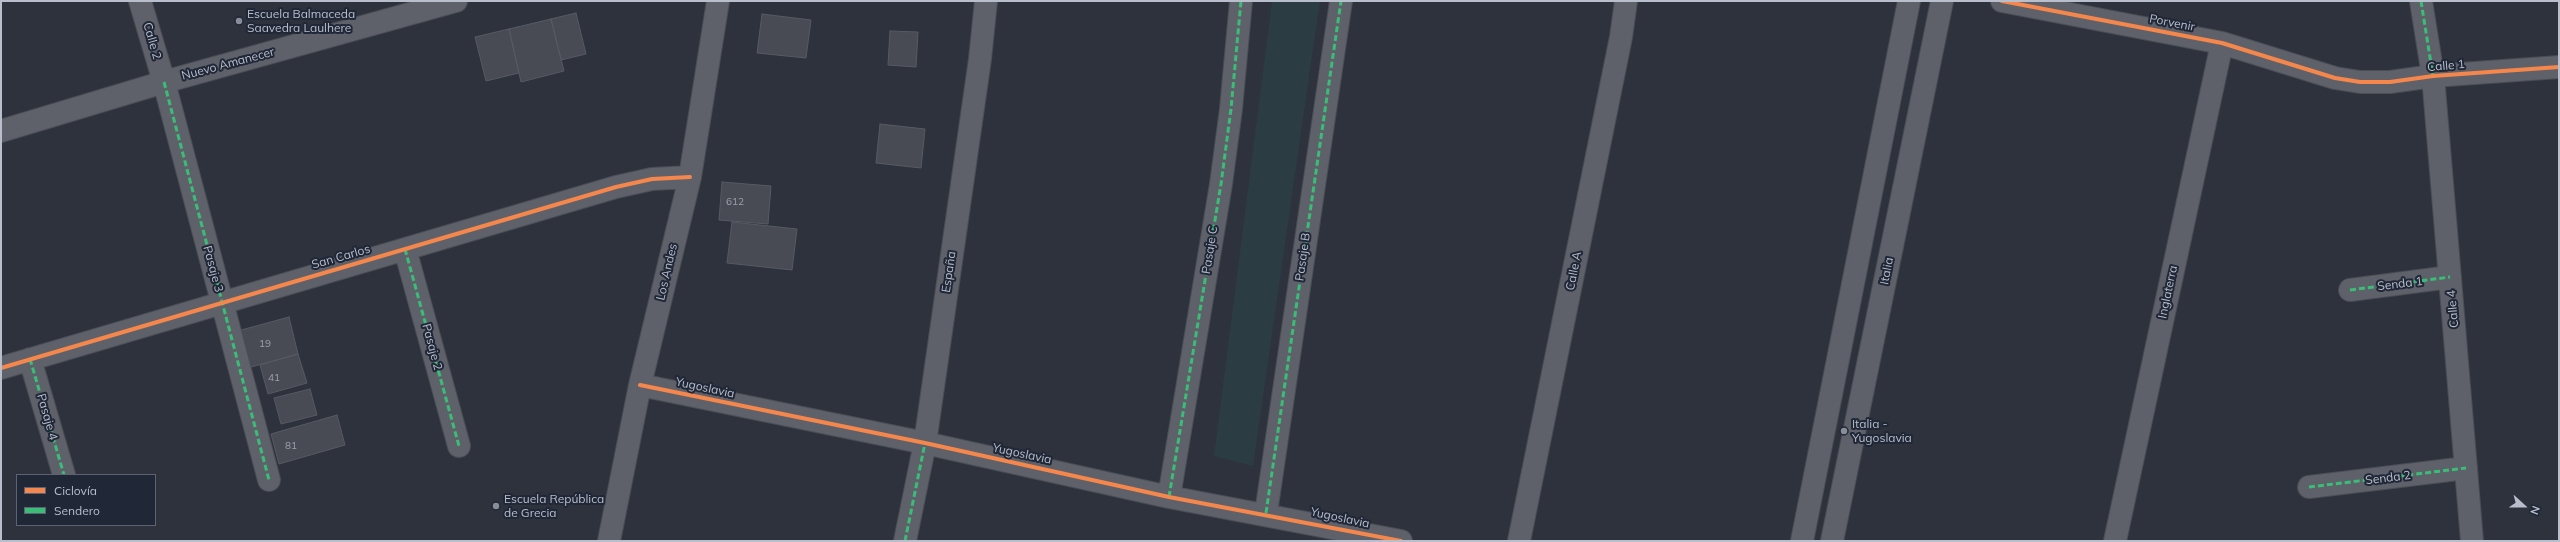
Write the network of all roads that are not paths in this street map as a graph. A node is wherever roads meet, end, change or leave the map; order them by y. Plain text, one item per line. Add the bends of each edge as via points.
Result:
1 (140, 1) edge
2 (456, 1) edge
3 (718, 1) edge
4 (986, 1) edge
5 (1241, 1) edge
6 (1340, 1) edge
7 (1626, 1) edge
8 (1909, 1) edge
9 (1942, 1) edge
10 (2002, 1) edge
11 (2421, 1) edge
12 (2222, 43) junction
13 (2559, 67) edge
14 (2433, 76) junction
15 (2335, 78) joint
16 (164, 82) junction
17 (1, 130) edge
18 (690, 177) junction
19 (405, 249) junction
20 (2450, 277) junction
21 (2350, 290) dead end
22 (222, 303) junction
23 (30, 359) junction
24 (1, 368) edge
25 (640, 385) junction
26 (925, 443) junction
27 (459, 446) dead end
28 (2466, 468) junction
29 (64, 474) edge
30 (269, 480) dead end
31 (2309, 487) dead end
32 (1169, 497) junction
33 (1266, 514) junction
34 (609, 541) edge
35 (905, 541) edge
36 (1401, 541) edge
37 (1519, 541) edge
38 (1802, 541) edge
39 (1832, 541) edge
40 (2115, 541) edge
41 (2472, 541) edge

1 - 16 street, Calle 2
2 - 16 street, Nuevo Amanecer
3 - 18 street, Los Andes
4 - 26 street, España
5 - 32 street, Pasaje C via 1221,184
6 - 33 street, Pasaje B
7 - 37 street, Calle A via 1621,37
8 - 38 street
9 - 39 street, Italia
10 - 12 street, Porvenir
11 - 14 street
12 - 15 street, Porvenir
12 - 40 street, Inglaterra
13 - 14 street, Calle 1
14 - 15 street, Calle 1 via 2390,82
14 - 20 street, Calle 4
16 - 17 street, Nuevo Amanecer
16 - 22 street, Pasaje 3
18 - 19 street, San Carlos via 634,182
18 - 25 street, Los Andes
19 - 22 street, San Carlos
19 - 27 street, Pasaje 2
20 - 21 street, Senda 1
20 - 28 street, Calle 4
22 - 23 street, San Carlos
22 - 30 street, Pasaje 3
23 - 24 street, San Carlos
23 - 29 street, Pasaje 4
25 - 26 street, Yugoslavia
25 - 34 street, Los Andes
26 - 32 street, Yugoslavia
26 - 35 street, España
28 - 31 street, Senda 2
28 - 41 street, Calle 4
32 - 33 street, Yugoslavia
33 - 36 street, Yugoslavia

